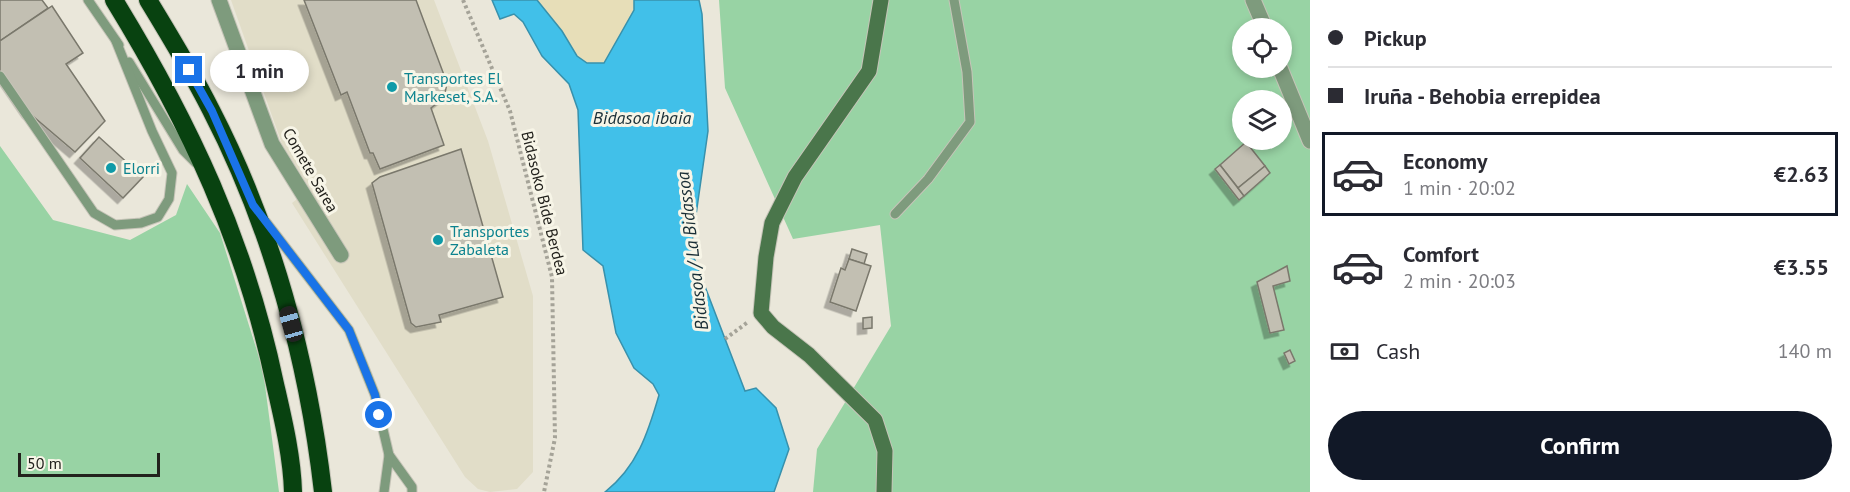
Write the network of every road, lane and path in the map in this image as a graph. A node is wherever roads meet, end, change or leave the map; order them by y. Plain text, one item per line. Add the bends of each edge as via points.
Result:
1 (88, 0) edge
2 (114, 0) edge
3 (148, 0) edge
4 (219, 0) edge
5 (463, 0) edge
6 (881, 0) edge
7 (954, 0) edge
8 (1253, 0) edge
9 (1261, 18) edge
10 (116, 41) junction
11 (0, 76) edge
12 (1284, 78) edge
13 (1310, 141) edge
14 (208, 174) junction
15 (253, 205) junction
16 (895, 214) dead end
17 (341, 255) dead end
18 (761, 313) junction
19 (725, 339) dead end
20 (389, 455) junction
21 (293, 492) edge
22 (323, 492) edge
23 (384, 492) edge
24 (412, 492) edge
25 (544, 492) edge
26 (884, 492) edge

1 - 10 lane
2 - 14 highway via 152,63
3 - 15 highway via 212,111
4 - 17 street, Comete Sarea via 272,144
5 - 25 path, Bidasoko Bide Berdea via 510,111 552,277 555,438
6 - 18 street via 868,71 795,177 772,224
7 - 16 lane via 967,72 970,122 928,179
8 - 9 street
10 - 11 lane via 172,173 169,199 158,217 141,223 115,225 94,213
10 - 14 lane via 183,150
12 - 13 street
14 - 21 highway via 249,282 269,354
15 - 20 lane via 349,330 375,395
15 - 22 highway via 298,347
18 - 19 path
18 - 26 street via 876,420 885,451
20 - 23 lane
20 - 24 lane

